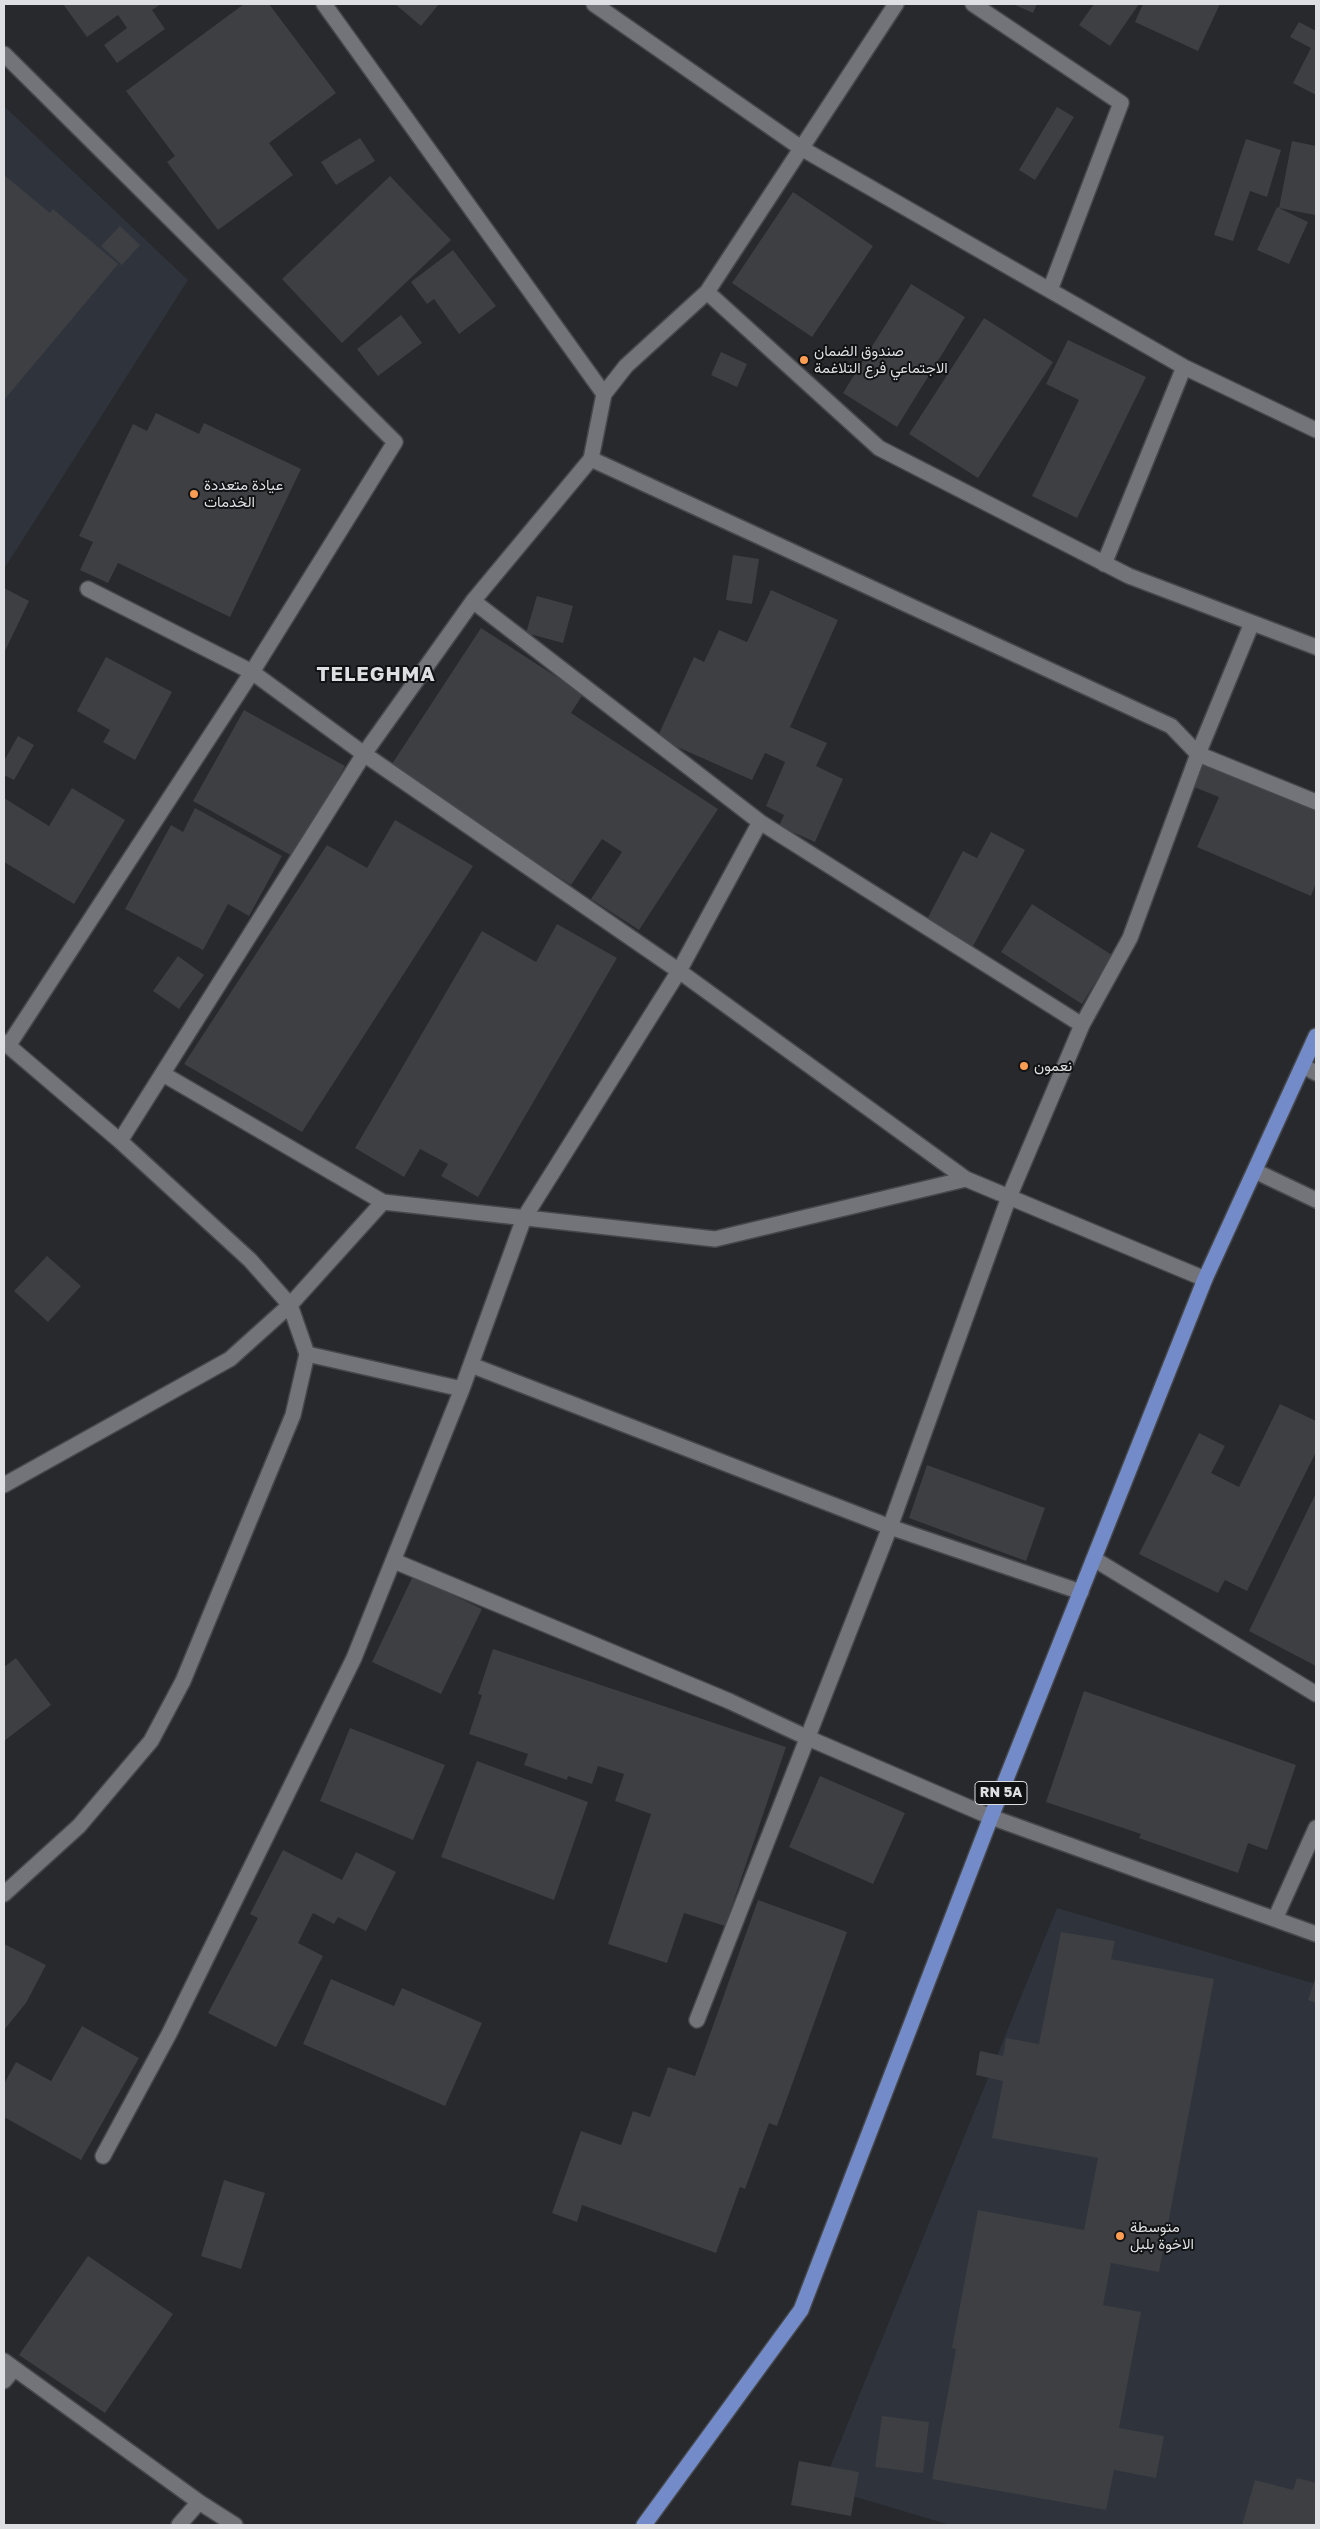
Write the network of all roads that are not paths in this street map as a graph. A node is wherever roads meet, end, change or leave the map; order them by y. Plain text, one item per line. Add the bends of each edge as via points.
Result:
1 (324, 4) edge
2 (594, 4) edge
3 (896, 4) edge
4 (973, 4) edge
5 (4, 54) edge
6 (801, 148) junction
7 (1050, 290) junction
8 (707, 292) junction
9 (1184, 367) junction
10 (604, 394) junction
11 (1316, 430) edge
12 (591, 459) junction
13 (1104, 564) junction
14 (88, 589) dead end
15 (473, 601) junction
16 (1252, 623) junction
17 (1316, 647) edge
18 (252, 672) junction
19 (364, 754) junction
20 (1198, 754) junction
21 (1316, 802) edge
22 (760, 822) junction
23 (679, 971) junction
24 (1082, 1025) junction
25 (1316, 1036) edge
26 (6, 1044) edge
27 (1309, 1070) edge
28 (163, 1074) junction
29 (120, 1141) junction
30 (1255, 1171) junction
31 (966, 1179) junction
32 (1009, 1197) junction
33 (1316, 1200) edge
34 (383, 1202) junction
35 (524, 1218) junction
36 (1205, 1279) junction
37 (290, 1305) junction
38 (307, 1354) junction
39 (471, 1365) junction
40 (462, 1389) junction
41 (4, 1485) edge
42 (890, 1528) junction
43 (1094, 1559) junction
44 (394, 1562) junction
45 (1081, 1592) junction
46 (1316, 1694) edge
47 (808, 1738) junction
48 (992, 1817) junction
49 (1316, 1828) edge
50 (4, 1894) edge
51 (1275, 1919) junction
52 (1316, 1934) edge
53 (697, 2020) dead end
54 (103, 2156) dead end
55 (9, 2365) edge
56 (4, 2381) edge
57 (199, 2502) junction
58 (179, 2525) edge
59 (236, 2525) edge
60 (644, 2525) edge

1 - 10 street
2 - 6 street
3 - 6 street
4 - 7 street via 1121,103
5 - 18 street via 395,442
6 - 7 street
6 - 8 street
7 - 9 street
8 - 10 street via 626,366
8 - 13 street via 879,448
9 - 11 street
9 - 13 street
10 - 12 street
12 - 15 street
12 - 20 street via 1171,726
13 - 16 street
14 - 18 street
15 - 19 street
15 - 22 street
16 - 17 street
16 - 20 street
18 - 19 street
18 - 26 street
19 - 23 street
19 - 28 street
20 - 21 street
20 - 24 street via 1130,938
22 - 23 street
22 - 24 street
23 - 31 street
23 - 35 street
24 - 32 street
25 - 27 main road, RN 5A
26 - 29 street
27 - 30 main road, RN 5A
28 - 29 street
28 - 34 street
29 - 37 street via 250,1260
30 - 33 street
30 - 36 main road, RN 5A
31 - 32 street
31 - 35 street via 715,1239
32 - 36 street
32 - 42 street
34 - 35 street
34 - 37 street
35 - 39 street
36 - 43 main road, RN 5A
37 - 38 street
37 - 41 street via 230,1359
38 - 40 street
38 - 50 street via 293,1415 183,1681 151,1741 79,1826
39 - 40 street
39 - 42 street
40 - 44 street
42 - 45 street
42 - 47 street
43 - 45 main road, RN 5A
43 - 46 street
44 - 47 street via 729,1701
44 - 54 street via 349,1667 169,2034
45 - 48 main road, RN 5A
47 - 48 street
47 - 53 street
48 - 51 street
48 - 60 main road, RN 5A via 801,2310
49 - 51 street
51 - 52 street
55 - 56 street
55 - 57 street
57 - 58 street
57 - 59 street

